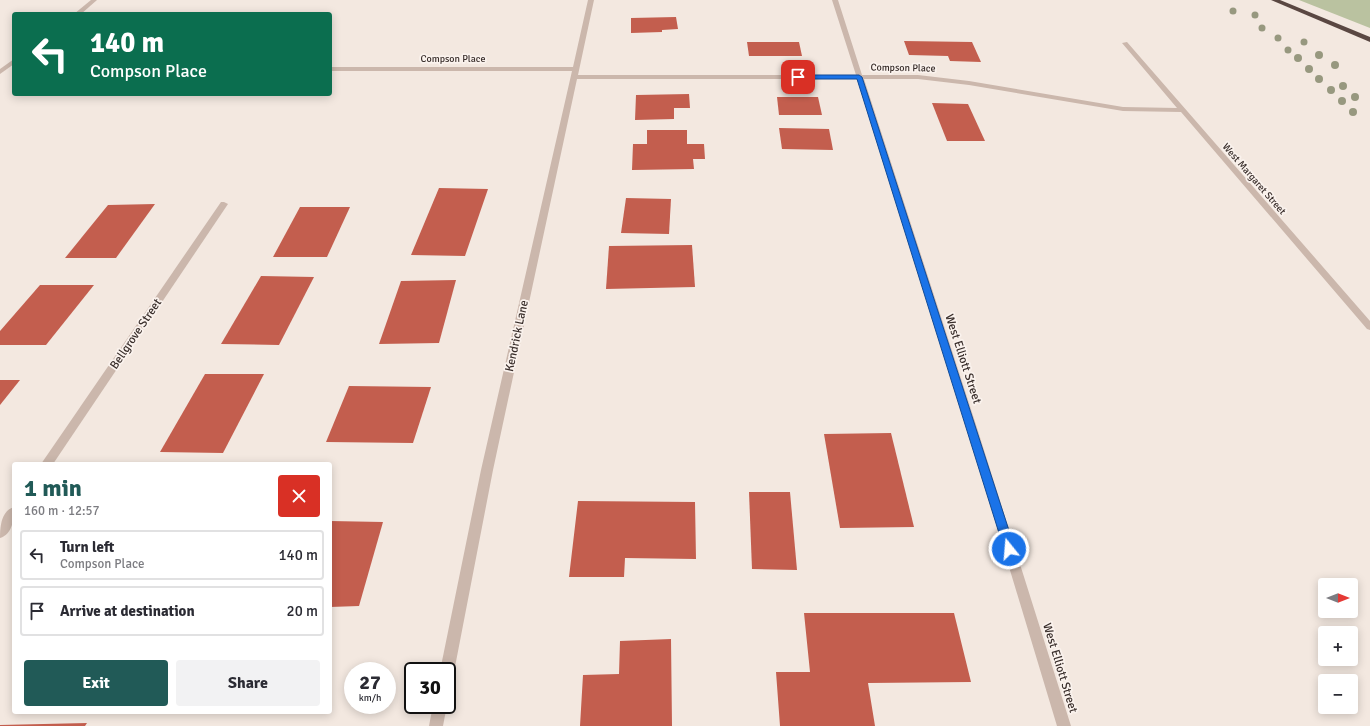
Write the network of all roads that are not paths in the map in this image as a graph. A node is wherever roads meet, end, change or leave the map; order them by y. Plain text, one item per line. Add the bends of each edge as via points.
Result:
1 (94, 0) edge
2 (590, 0) edge
3 (835, 0) edge
4 (1274, 0) edge
5 (79, 12) edge
6 (1370, 40) edge
7 (1125, 44) dead end
8 (12, 63) edge
9 (332, 68) edge
10 (12, 70) edge
11 (1, 71) edge
12 (575, 73) junction
13 (859, 77) junction
14 (1181, 110) junction
15 (224, 204) dead end
16 (1370, 327) edge
17 (48, 462) edge
18 (12, 515) edge
19 (0, 533) edge
20 (449, 662) edge
21 (438, 714) edge
22 (436, 726) edge
23 (1064, 726) edge

1 - 5 street
2 - 12 street, Kendrick Lane
3 - 13 street, West Elliott Street
4 - 6 highway
7 - 14 street, West Margaret Street
8 - 11 street
9 - 12 street, Compson Place
10 - 11 street
12 - 13 street, Compson Place
12 - 20 street, Kendrick Lane via 487,470
13 - 14 street, Compson Place via 918,76 1125,109
13 - 23 street, West Elliott Street via 973,431
14 - 16 street, West Margaret Street
15 - 17 street, Bellgrove Street
18 - 19 street
21 - 22 street

